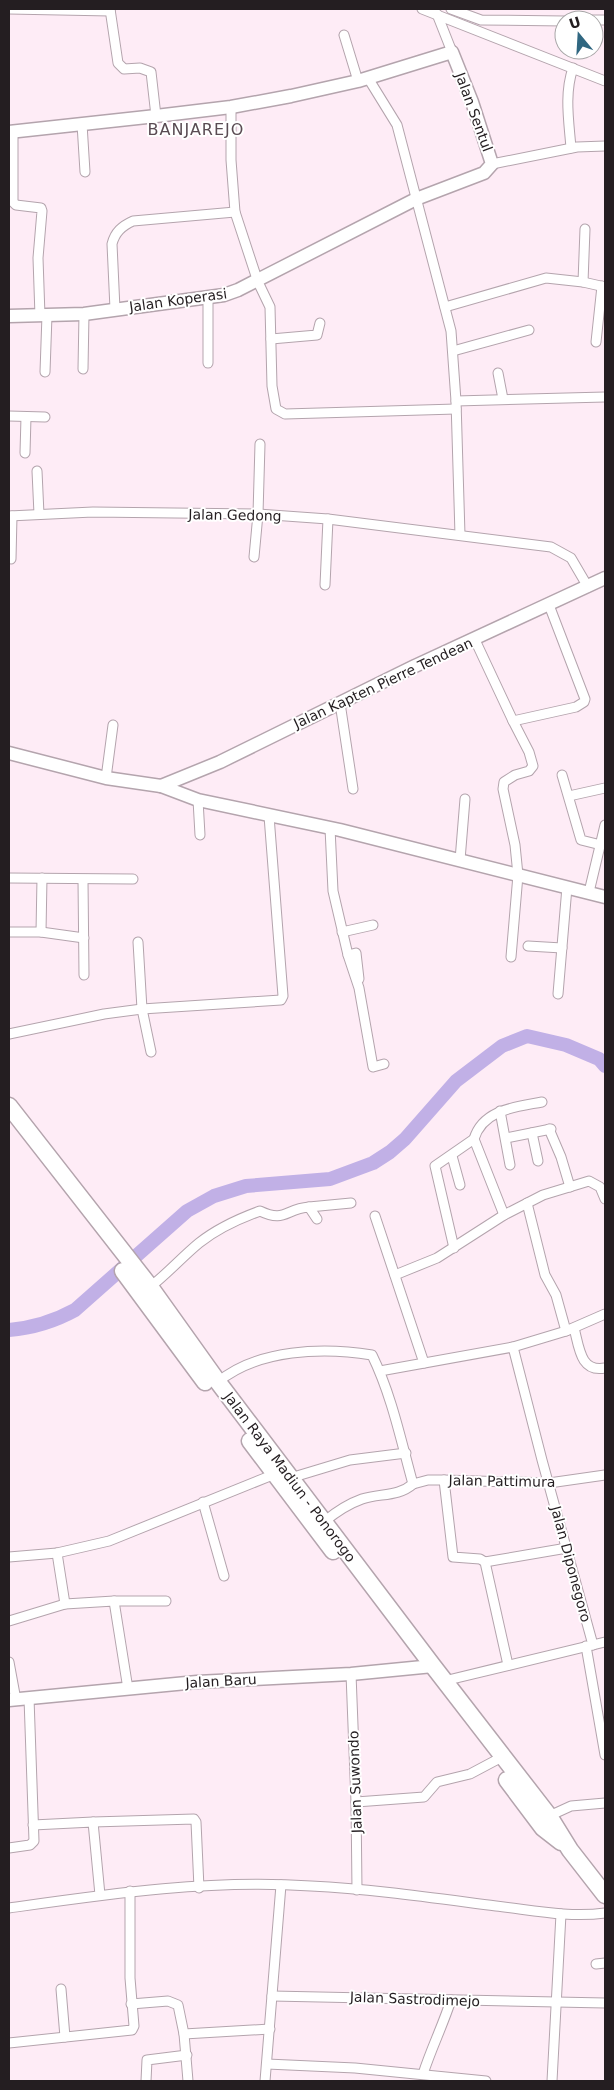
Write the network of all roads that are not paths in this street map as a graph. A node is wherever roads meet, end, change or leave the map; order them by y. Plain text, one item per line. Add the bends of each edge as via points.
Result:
1 (9, 9) edge
2 (422, 9) edge
3 (451, 9) edge
4 (110, 10) edge
5 (436, 12) edge
6 (554, 21) edge
7 (344, 35) dead end
8 (452, 52) junction
9 (573, 68) junction
10 (363, 80) junction
11 (605, 81) edge
12 (231, 107) junction
13 (156, 116) junction
14 (82, 124) junction
15 (11, 132) edge
16 (605, 146) edge
17 (571, 148) junction
18 (492, 164) junction
19 (85, 172) dead end
20 (416, 199) junction
21 (235, 212) junction
22 (585, 229) dead end
23 (258, 282) junction
24 (584, 282) junction
25 (603, 286) edge
26 (208, 297) junction
27 (445, 308) junction
28 (115, 309) junction
29 (84, 314) junction
30 (9, 316) edge
31 (44, 316) junction
32 (320, 323) dead end
33 (529, 330) dead end
34 (272, 338) junction
35 (596, 342) dead end
36 (454, 351) junction
37 (208, 363) dead end
38 (83, 369) dead end
39 (45, 372) dead end
40 (498, 374) dead end
41 (605, 397) edge
42 (504, 399) junction
43 (456, 405) junction
44 (9, 416) edge
45 (26, 417) junction
46 (45, 417) dead end
47 (260, 444) dead end
48 (25, 453) dead end
49 (38, 471) dead end
50 (39, 514) junction
51 (258, 514) junction
52 (10, 516) edge
53 (328, 519) junction
54 (460, 535) junction
55 (254, 557) dead end
56 (11, 559) dead end
57 (605, 578) edge
58 (325, 585) dead end
59 (588, 587) junction
60 (549, 606) junction
61 (475, 640) junction
62 (340, 703) junction
63 (513, 721) junction
64 (113, 725) dead end
65 (9, 754) edge
66 (562, 776) dead end
67 (106, 778) junction
68 (161, 786) junction
69 (605, 788) edge
70 (353, 789) dead end
71 (569, 796) junction
72 (466, 799) dead end
73 (198, 800) junction
74 (269, 816) junction
75 (605, 825) edge
76 (330, 828) junction
77 (200, 835) dead end
78 (601, 845) junction
79 (460, 860) junction
80 (518, 875) junction
81 (9, 878) edge
82 (42, 878) junction
83 (133, 879) dead end
84 (83, 880) junction
85 (568, 887) junction
86 (589, 892) junction
87 (605, 897) edge
88 (374, 925) dead end
89 (9, 932) edge
90 (41, 932) junction
91 (342, 932) junction
92 (84, 938) junction
93 (138, 942) dead end
94 (528, 946) dead end
95 (562, 948) junction
96 (511, 957) dead end
97 (84, 975) dead end
98 (558, 994) dead end
99 (142, 1009) junction
100 (9, 1034) edge
101 (152, 1052) dead end
102 (384, 1064) dead end
103 (542, 1102) dead end
104 (9, 1106) edge
105 (500, 1111) junction
106 (9, 1123) edge
107 (532, 1133) junction
108 (506, 1138) junction
109 (474, 1139) junction
110 (35, 1148) junction
111 (452, 1156) junction
112 (538, 1161) dead end
113 (510, 1165) dead end
114 (460, 1185) dead end
115 (570, 1187) junction
116 (605, 1199) edge
117 (351, 1203) dead end
118 (527, 1203) junction
119 (309, 1206) junction
120 (504, 1215) junction
121 (375, 1216) dead end
122 (316, 1219) dead end
123 (454, 1248) junction
124 (395, 1275) junction
125 (150, 1284) junction
126 (605, 1314) edge
127 (570, 1329) junction
128 (184, 1344) junction
129 (513, 1347) junction
130 (424, 1363) junction
131 (605, 1368) edge
132 (380, 1371) junction
133 (218, 1382) junction
134 (406, 1453) junction
135 (605, 1475) edge
136 (282, 1477) junction
137 (444, 1480) junction
138 (549, 1483) junction
139 (414, 1484) junction
140 (203, 1502) junction
141 (325, 1521) junction
142 (567, 1548) junction
143 (57, 1553) junction
144 (9, 1557) edge
145 (485, 1562) junction
146 (224, 1576) dead end
147 (114, 1601) junction
148 (166, 1601) dead end
149 (65, 1604) junction
150 (9, 1621) edge
151 (605, 1642) edge
152 (590, 1646) junction
153 (9, 1662) edge
154 (508, 1665) junction
155 (427, 1667) junction
156 (351, 1674) junction
157 (444, 1681) junction
158 (128, 1689) junction
159 (29, 1698) junction
160 (12, 1700) edge
161 (602, 1723) edge
162 (604, 1742) edge
163 (605, 1755) edge
164 (497, 1759) junction
165 (356, 1802) junction
166 (605, 1803) edge
167 (544, 1820) junction
168 (93, 1822) junction
169 (33, 1825) junction
170 (9, 1848) edge
171 (282, 1885) junction
172 (199, 1888) junction
173 (357, 1890) junction
174 (130, 1891) junction
175 (605, 1895) edge
176 (100, 1896) junction
177 (9, 1908) edge
178 (605, 1913) edge
179 (562, 1914) junction
180 (61, 1989) dead end
181 (272, 1996) junction
182 (451, 2000) junction
183 (558, 2002) junction
184 (605, 2003) edge
185 (131, 2004) junction
186 (270, 2029) junction
187 (184, 2034) junction
188 (65, 2037) junction
189 (9, 2043) edge
190 (186, 2055) junction
191 (266, 2064) junction
192 (423, 2074) junction
193 (146, 2081) edge
194 (188, 2081) edge
195 (265, 2081) edge
196 (486, 2081) edge
197 (552, 2081) edge

1 - 4 street
2 - 5 street
3 - 6 street via 482,20
4 - 13 street via 118,63 124,69 140,68 151,72
5 - 8 street, Jalan Sentul
5 - 9 street
7 - 10 street
8 - 10 street
8 - 18 street, Jalan Sentul
9 - 11 street
9 - 17 street via 568,108
10 - 12 street
10 - 20 street via 396,125
12 - 13 street
12 - 21 street
13 - 14 street
14 - 15 street
14 - 19 street
15 - 31 street via 13,202 41,208 42,211 38,258
16 - 17 street
17 - 18 street
18 - 20 street, Jalan Sentul via 484,173
20 - 23 street, Jalan Koperasi
20 - 27 street
21 - 23 street
21 - 28 street via 126,224 112,244
22 - 24 street
23 - 26 street, Jalan Koperasi via 231,293
23 - 34 street via 270,307
24 - 25 street
24 - 27 street via 539,279
25 - 35 street
26 - 28 street, Jalan Koperasi
26 - 37 street
27 - 36 street
28 - 29 street, Jalan Koperasi
29 - 31 street, Jalan Koperasi
29 - 38 street
30 - 31 street, Jalan Koperasi
31 - 39 street
32 - 34 street via 317,335
33 - 36 street
34 - 43 street via 273,400 278,412
36 - 43 street
40 - 42 street
41 - 42 street
42 - 43 street
43 - 54 street
44 - 45 street
45 - 46 street
45 - 48 street
47 - 51 street
49 - 50 street
50 - 51 street, Jalan Gedong
50 - 52 street, Jalan Gedong
51 - 53 street, Jalan Gedong
51 - 55 street
52 - 56 street
53 - 54 street, Jalan Gedong
53 - 58 street
54 - 59 street via 551,548 571,558
57 - 59 street, Jalan Kapten Pierre Tendean
59 - 60 street, Jalan Kapten Pierre Tendean
60 - 61 street, Jalan Kapten Pierre Tendean
60 - 63 street via 584,694 584,702 576,708
61 - 62 street, Jalan Kapten Pierre Tendean
61 - 63 street
62 - 68 street, Jalan Kapten Pierre Tendean via 220,762
62 - 70 street
63 - 80 street via 533,766 504,782 503,789
64 - 67 street
65 - 67 street
66 - 71 street
67 - 68 street
68 - 73 street
69 - 71 street
71 - 78 street via 581,840
72 - 79 street
73 - 74 street
73 - 77 street
74 - 76 street
74 - 99 street via 282,999
75 - 78 street
76 - 79 street
76 - 91 street via 333,891
78 - 86 street
79 - 80 street
80 - 85 street
80 - 96 street
81 - 82 street
82 - 84 street
82 - 90 street
83 - 84 street
84 - 92 street
85 - 86 street
85 - 95 street
86 - 87 street
88 - 91 street
89 - 90 street
90 - 92 street
91 - 102 street via 348,955 356,953 373,1067
92 - 97 street
93 - 99 street
94 - 95 street
95 - 98 street
99 - 100 street
99 - 101 street
103 - 105 street
104 - 110 highway, Jalan Raya Madiun - Ponorogo
105 - 108 street
105 - 109 street via 486,1119 477,1129
106 - 110 highway, Jalan Raya Madiun - Ponorogo
107 - 108 street
107 - 112 street
107 - 115 street via 550,1129
108 - 113 street
109 - 111 street
109 - 120 street
110 - 125 highway, Jalan Raya Madiun - Ponorogo via 84,1212
111 - 114 street
111 - 123 street via 435,1166
115 - 116 street via 589,1181 600,1187
115 - 118 street
117 - 119 street
118 - 120 street
118 - 127 street via 545,1275
119 - 122 street
119 - 125 street via 274,1217 260,1211 238,1219 198,1244
120 - 123 street
121 - 124 street
123 - 124 street
124 - 130 street
125 - 128 highway, Jalan Raya Madiun - Ponorogo
126 - 127 street
127 - 129 street
127 - 131 street via 584,1362 599,1370
128 - 133 highway, Jalan Raya Madiun - Ponorogo
128 - 136 highway, Jalan Raya Madiun - Ponorogo
129 - 130 street
129 - 138 street, Jalan Diponegoro
130 - 132 street
132 - 133 street via 372,1355 329,1352 279,1355 229,1373
132 - 134 street
133 - 136 highway, Jalan Raya Madiun - Ponorogo
134 - 136 street via 350,1460
134 - 139 street
135 - 138 street, Jalan Pattimura
136 - 140 street
136 - 141 highway, Jalan Raya Madiun - Ponorogo
136 - 155 highway, Jalan Raya Madiun - Ponorogo
137 - 138 street, Jalan Pattimura
137 - 139 street, Jalan Pattimura
137 - 145 street via 453,1557
138 - 142 street, Jalan Diponegoro
139 - 141 street, Jalan Pattimura via 400,1493 363,1499
140 - 143 street via 137,1532
140 - 146 street
141 - 155 highway, Jalan Raya Madiun - Ponorogo
142 - 145 street
142 - 152 street, Jalan Diponegoro
143 - 144 street
143 - 149 street
145 - 154 street
147 - 148 street
147 - 149 street
147 - 158 street
149 - 150 street
151 - 152 street
152 - 154 street
152 - 161 street, Jalan Diponegoro
153 - 160 street
154 - 157 street
155 - 156 street, Jalan Baru
155 - 157 highway, Jalan Raya Madiun - Ponorogo
155 - 164 highway, Jalan Raya Madiun - Ponorogo
156 - 158 street, Jalan Baru
156 - 165 street, Jalan Suwondo
157 - 164 highway, Jalan Raya Madiun - Ponorogo
158 - 159 street, Jalan Baru
159 - 160 street, Jalan Baru
159 - 169 street
161 - 162 street, Jalan Diponegoro
162 - 163 street, Jalan Diponegoro
164 - 165 street via 470,1774 437,1782 424,1797
164 - 167 highway, Jalan Raya Madiun - Ponorogo
165 - 173 street, Jalan Suwondo
166 - 167 street via 571,1806
167 - 175 highway, Jalan Raya Madiun - Ponorogo
168 - 169 street
168 - 172 street via 194,1819
168 - 176 street
169 - 170 street via 33,1844
171 - 172 street
171 - 173 street
171 - 181 street
172 - 174 street
173 - 179 street
174 - 176 street
174 - 185 street
176 - 177 street
178 - 179 street
179 - 183 street
180 - 188 street
181 - 182 street, Jalan Sastrodimejo
181 - 186 street
182 - 183 street, Jalan Sastrodimejo
182 - 192 street
183 - 184 street, Jalan Sastrodimejo
183 - 197 street
185 - 187 street via 175,2003
185 - 188 street via 132,2030
186 - 187 street
186 - 191 street
187 - 190 street
188 - 189 street
190 - 193 street via 147,2060
190 - 194 street
191 - 192 street
191 - 195 street
192 - 196 street

